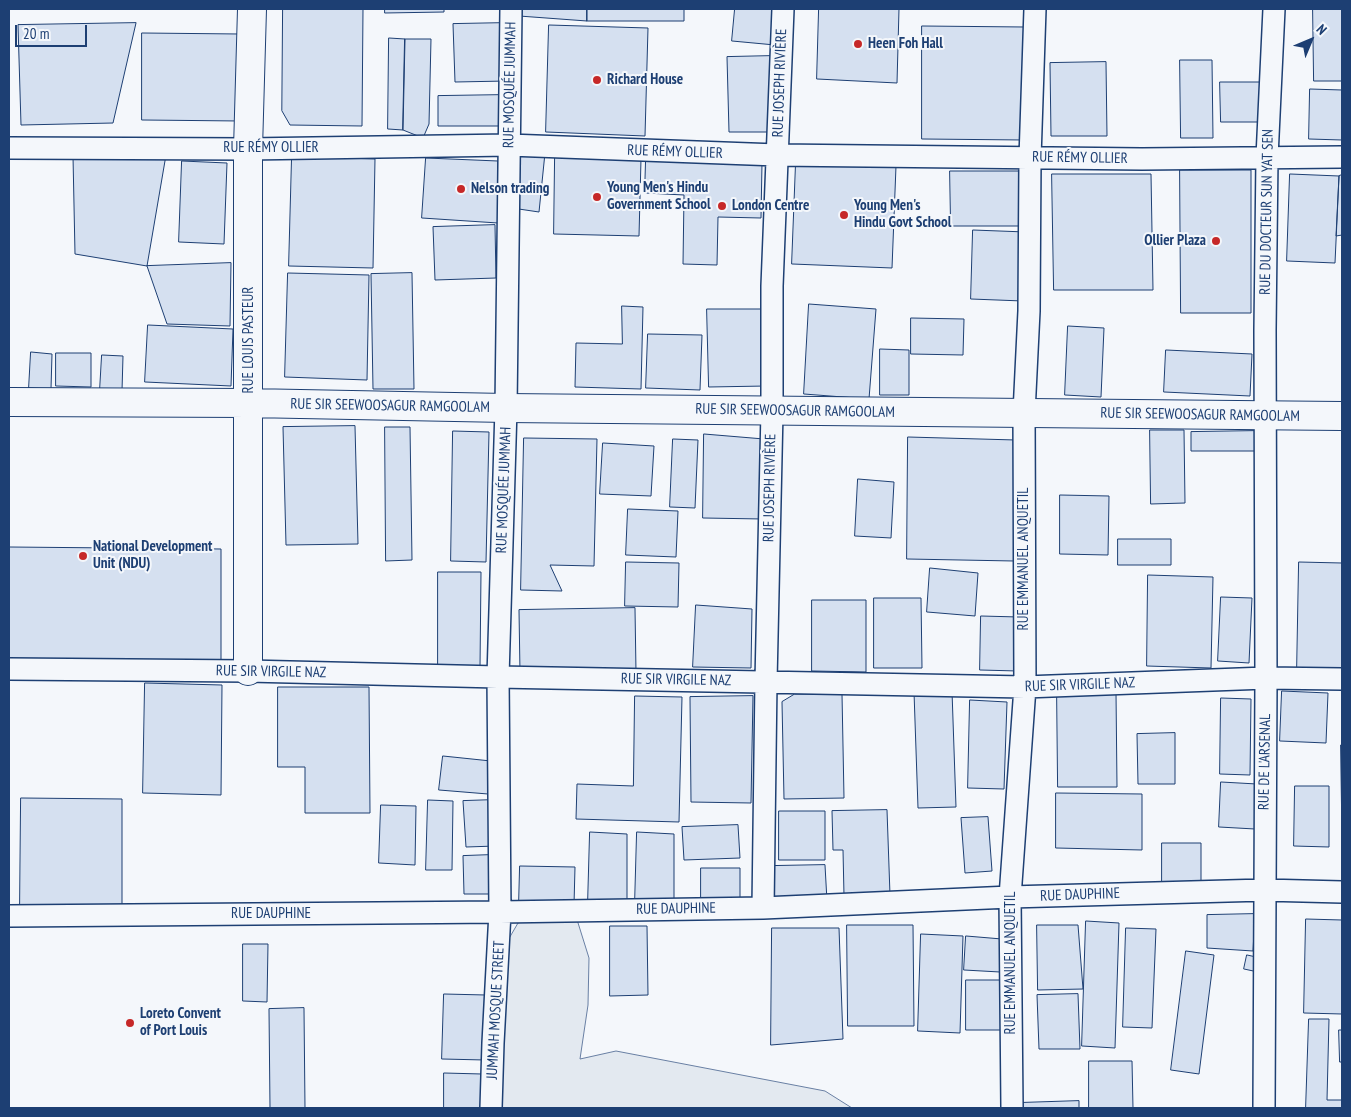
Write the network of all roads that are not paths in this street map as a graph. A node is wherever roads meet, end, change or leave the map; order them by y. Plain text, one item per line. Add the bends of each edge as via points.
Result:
1 (252, 9) edge
2 (510, 9) edge
3 (783, 9) edge
4 (1035, 9) edge
5 (1274, 9) edge
6 (509, 145) junction
7 (9, 148) edge
8 (248, 149) junction
9 (777, 155) junction
10 (1267, 157) junction
11 (1342, 157) edge
12 (1030, 158) junction
13 (9, 402) edge
14 (249, 403) junction
15 (506, 408) junction
16 (772, 410) junction
17 (1024, 413) junction
18 (1265, 415) junction
19 (1342, 416) edge
20 (9, 669) edge
21 (248, 671) junction
22 (498, 677) junction
23 (1266, 678) junction
24 (1342, 679) edge
25 (766, 682) junction
26 (1025, 687) junction
27 (1264, 890) junction
28 (1342, 892) edge
29 (1010, 897) junction
30 (763, 908) junction
31 (500, 912) junction
32 (9, 916) edge
33 (491, 1108) edge
34 (1012, 1108) edge
35 (1264, 1108) edge

1 - 8 main road, RUE LOUIS PASTEUR
2 - 6 street, RUE MOSQUÉE JUMMAH
3 - 9 street, RUE JOSEPH RIVIÈRE
4 - 12 street, RUE EMMANUEL ANQUETIL
5 - 10 street, RUE DU DOCTEUR SUN YAT SEN
6 - 8 street, RUE RÉMY OLLIER
6 - 9 street, RUE RÉMY OLLIER
6 - 15 street, RUE MOSQUÉE JUMMAH
7 - 8 street, RUE RÉMY OLLIER
8 - 14 main road, RUE LOUIS PASTEUR
9 - 12 street, RUE RÉMY OLLIER
9 - 16 street, RUE JOSEPH RIVIÈRE
10 - 11 street, RUE RÉMY OLLIER
10 - 12 street, RUE RÉMY OLLIER
10 - 18 street, RUE DU DOCTEUR SUN YAT SEN
12 - 17 street, RUE EMMANUEL ANQUETIL via 1029,311
13 - 14 main road, RUE SIR SEEWOOSAGUR RAMGOOLAM
14 - 15 main road, RUE SIR SEEWOOSAGUR RAMGOOLAM
14 - 21 main road, RUE LOUIS PASTEUR
15 - 16 main road, RUE SIR SEEWOOSAGUR RAMGOOLAM
15 - 22 street, RUE MOSQUÉE JUMMAH
16 - 17 main road, RUE SIR SEEWOOSAGUR RAMGOOLAM
16 - 25 street, RUE JOSEPH RIVIÈRE
17 - 18 main road, RUE SIR SEEWOOSAGUR RAMGOOLAM
17 - 26 street, RUE EMMANUEL ANQUETIL
18 - 19 main road, RUE SIR SEEWOOSAGUR RAMGOOLAM
18 - 23 street, RUE DE L'ARSENAL
20 - 21 street, RUE SIR VIRGILE NAZ
21 - 22 street, RUE SIR VIRGILE NAZ
22 - 25 street, RUE SIR VIRGILE NAZ
22 - 31 street, RUE MOSQUÉE JUMMAH
23 - 24 street, RUE SIR VIRGILE NAZ
23 - 26 street, RUE SIR VIRGILE NAZ
23 - 27 street, RUE DE L'ARSENAL
25 - 26 street, RUE SIR VIRGILE NAZ
25 - 30 street, RUE JOSEPH RIVIÈRE
26 - 29 street, RUE EMMANUEL ANQUETIL
27 - 28 street, RUE DAUPHINE
27 - 29 street, RUE DAUPHINE
27 - 35 street, RUE DE L'ARSENAL
29 - 30 street, RUE DAUPHINE
29 - 34 street, RUE EMMANUEL ANQUETIL
30 - 31 street, RUE DAUPHINE
31 - 32 street, RUE DAUPHINE
31 - 33 street, JUMMAH MOSQUE STREET

